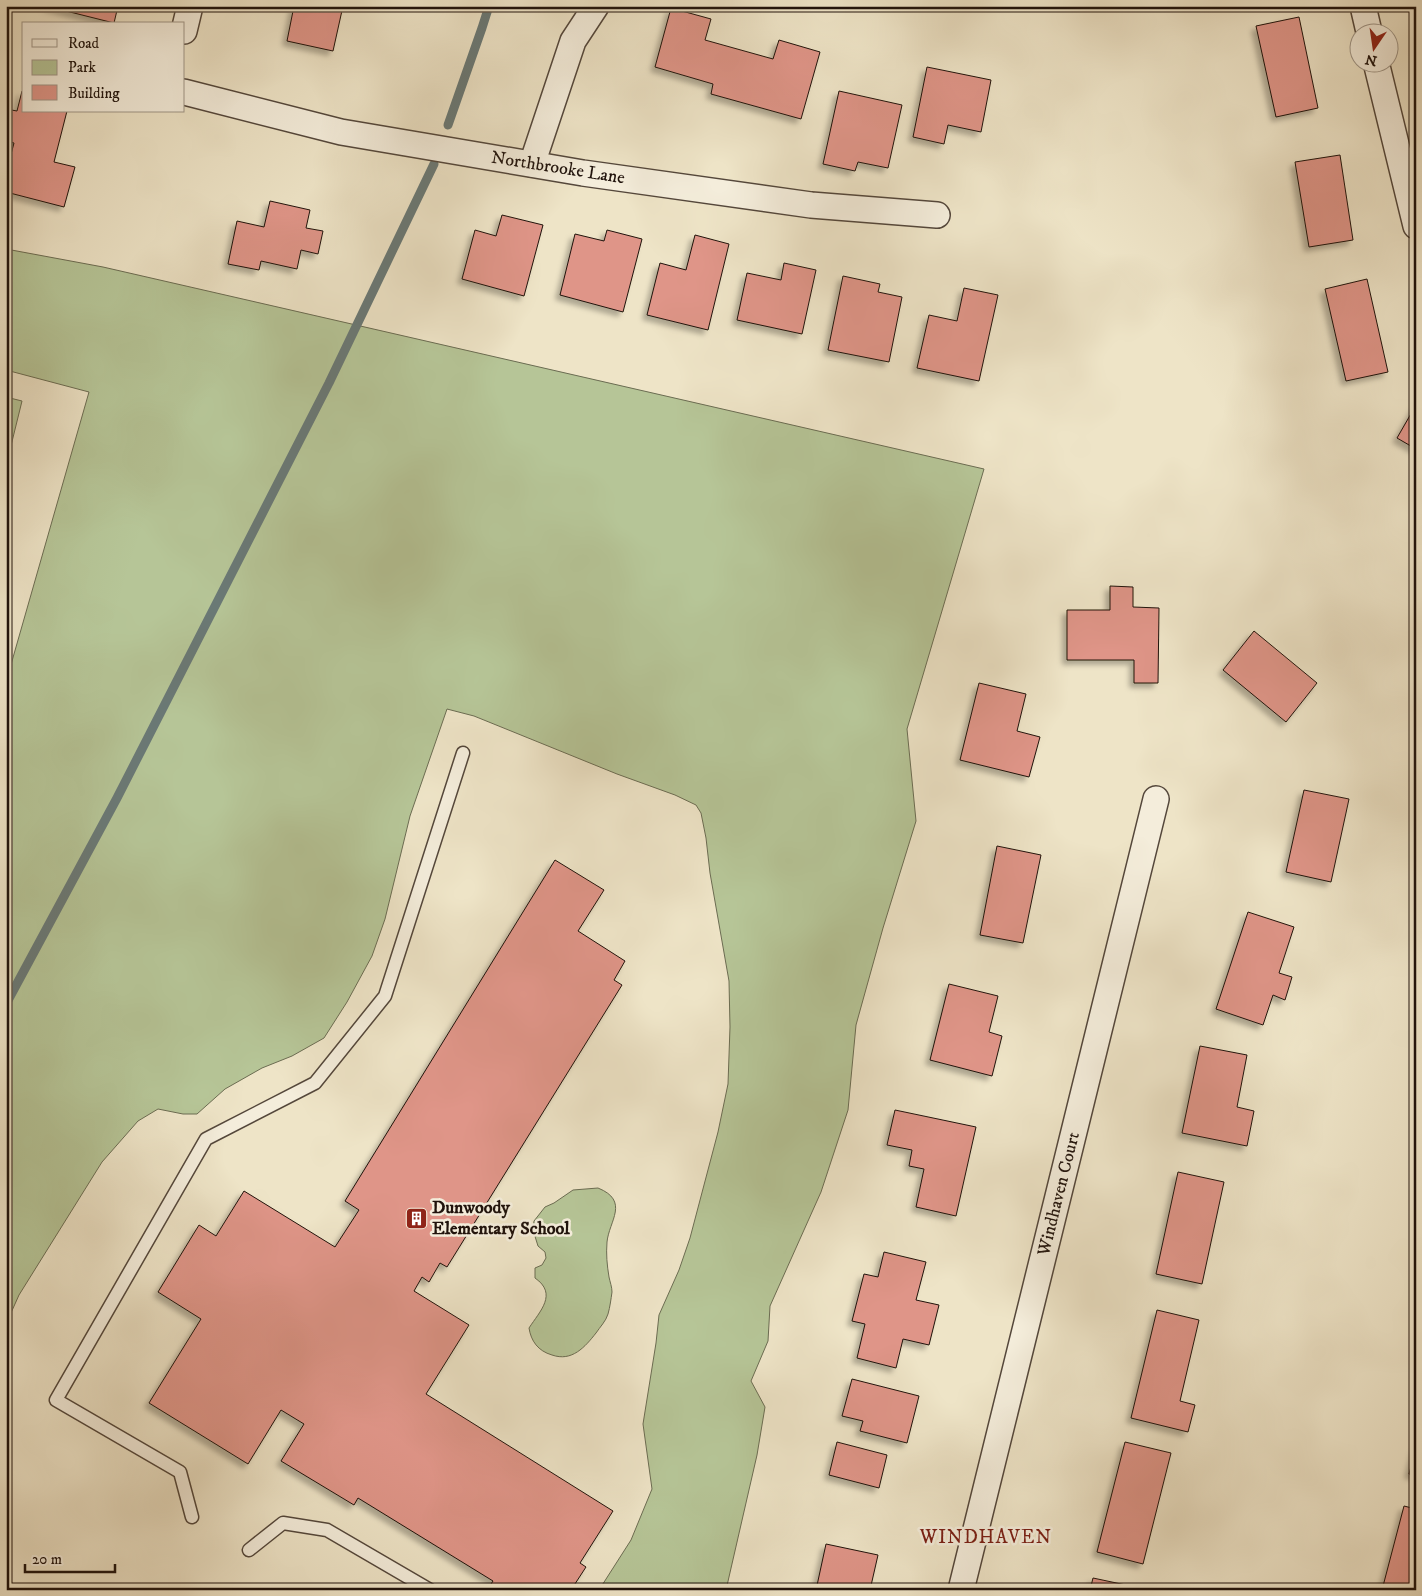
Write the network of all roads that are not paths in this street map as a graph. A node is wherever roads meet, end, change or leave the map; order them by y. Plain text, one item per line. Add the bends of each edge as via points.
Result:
1 (190, 6) edge
2 (596, 6) edge
3 (1363, 6) edge
4 (1367, 22) edge
5 (185, 27) edge
6 (1378, 72) edge
7 (185, 92) edge
8 (532, 164) junction
9 (937, 215) dead end
10 (1416, 226) edge
11 (463, 753) dead end
12 (1156, 799) dead end
13 (192, 1517) dead end
14 (249, 1550) dead end
15 (430, 1590) edge
16 (961, 1590) edge

1 - 5 street
2 - 8 street via 573,41
3 - 4 street
6 - 10 street
7 - 8 street, Northbrooke Lane via 340,132
8 - 9 street, Northbrooke Lane via 811,205
11 - 13 lane via 385,996 315,1083 206,1140 56,1400 180,1472
12 - 16 street, Windhaven Court
14 - 15 lane via 283,1523 326,1530

